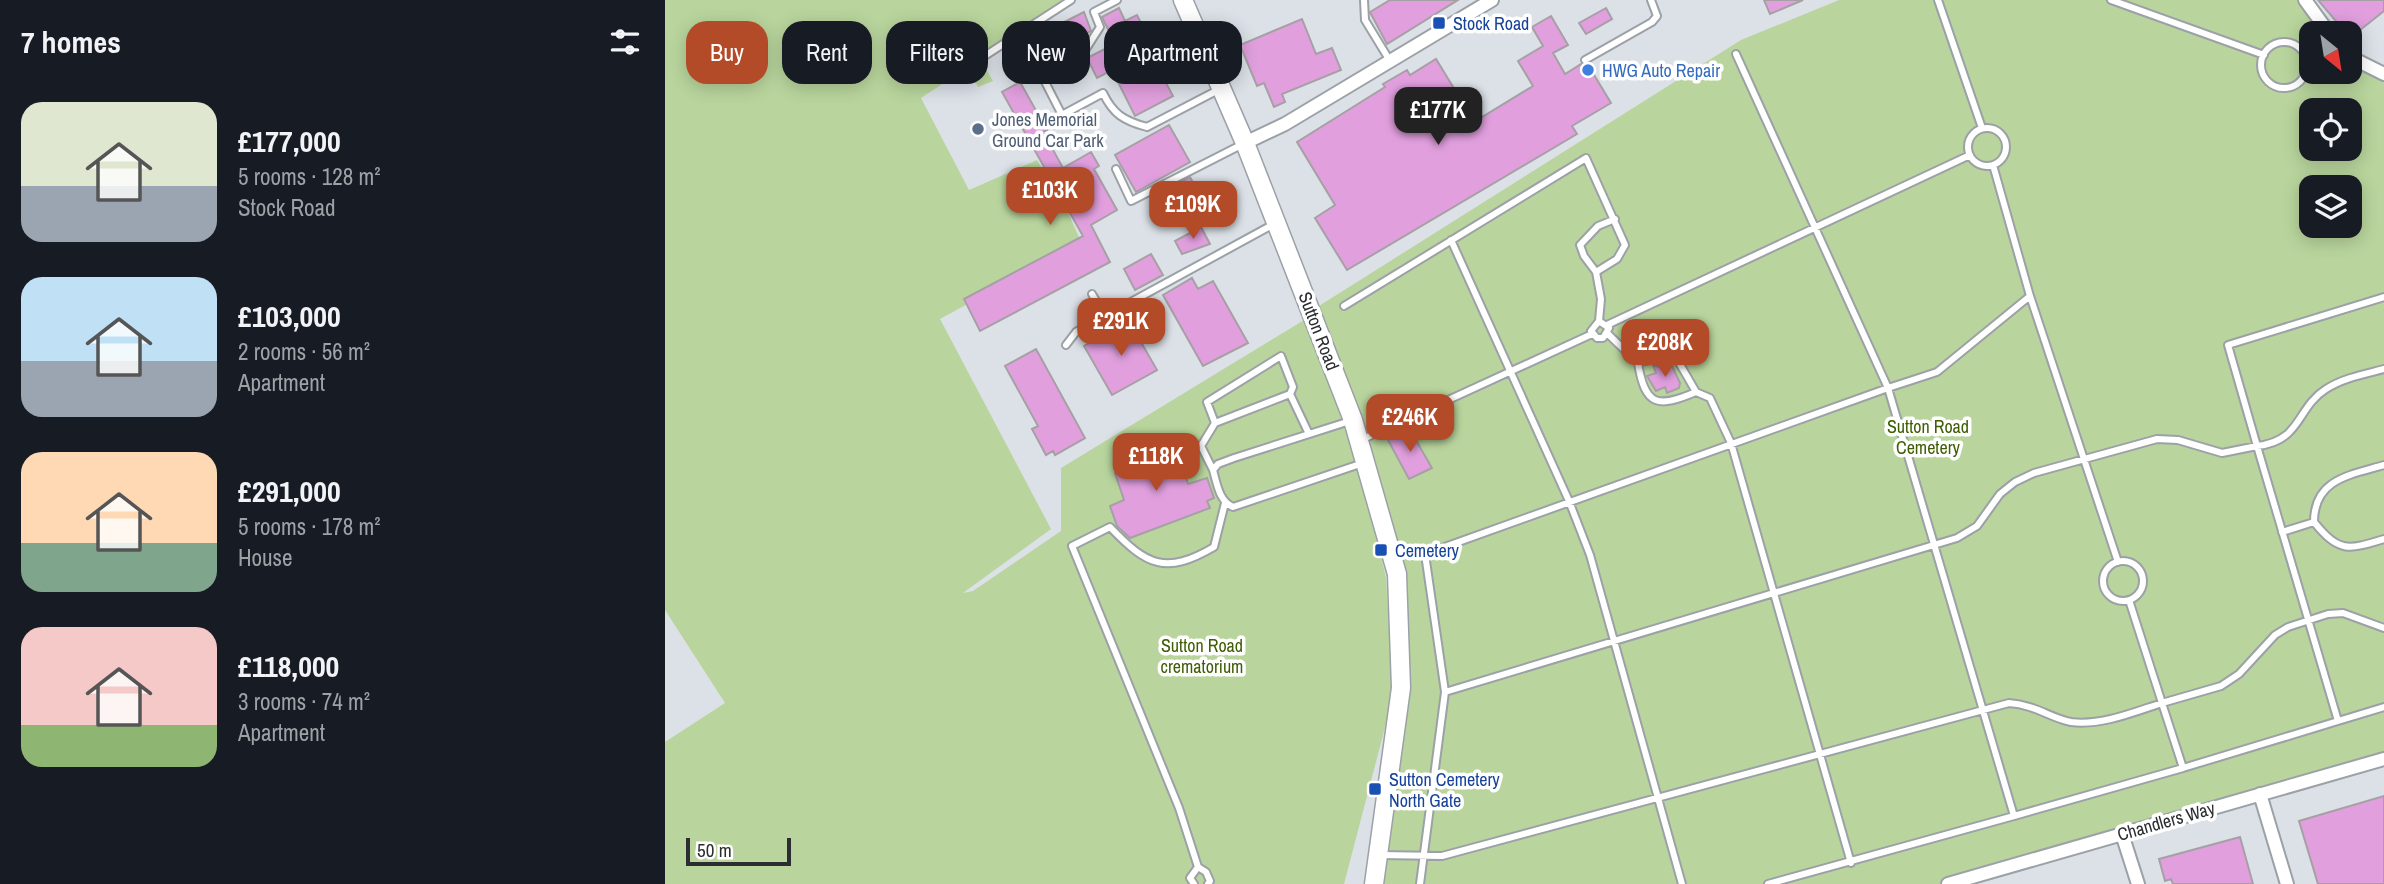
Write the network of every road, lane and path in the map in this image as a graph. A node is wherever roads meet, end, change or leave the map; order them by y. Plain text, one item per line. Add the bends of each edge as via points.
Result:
1 (1071, 0) edge
2 (1117, 0) edge
3 (1184, 0) edge
4 (1364, 0) edge
5 (1492, 0) edge
6 (1651, 0) edge
7 (1938, 0) edge
8 (2111, 0) edge
9 (2305, 0) edge
10 (2320, 21) edge
11 (988, 54) edge
12 (1737, 54) dead end
13 (2263, 55) junction
14 (1585, 60) dead end
15 (1390, 61) junction
16 (2363, 64) edge
17 (2384, 74) edge
18 (1221, 89) junction
19 (1982, 128) junction
20 (1245, 143) junction
21 (1970, 155) junction
22 (1993, 165) junction
23 (1116, 169) dead end
24 (1615, 219) junction
25 (1275, 223) junction
26 (1813, 228) junction
27 (1451, 240) junction
28 (1596, 272) junction
29 (1092, 294) dead end
30 (2030, 296) junction
31 (2384, 297) edge
32 (1344, 306) dead end
33 (1105, 316) junction
34 (1598, 321) junction
35 (1607, 325) junction
36 (1592, 334) junction
37 (1608, 334) junction
38 (1066, 345) dead end
39 (1638, 363) junction
40 (2384, 369) edge
41 (1509, 372) junction
42 (1888, 388) junction
43 (1696, 392) junction
44 (1290, 394) junction
45 (1353, 420) junction
46 (1215, 423) junction
47 (1310, 434) junction
48 (1359, 441) junction
49 (1731, 443) junction
50 (2257, 446) junction
51 (2086, 458) junction
52 (1365, 462) junction
53 (2384, 465) edge
54 (1213, 470) junction
55 (1569, 501) junction
56 (1225, 503) junction
57 (2314, 522) junction
58 (2282, 532) junction
59 (2384, 539) edge
60 (1934, 545) junction
61 (2118, 562) junction
62 (1773, 593) junction
63 (2129, 600) junction
64 (2308, 621) junction
65 (2384, 628) edge
66 (1613, 642) junction
67 (1445, 692) junction
68 (2162, 703) junction
69 (2384, 707) edge
70 (1982, 710) junction
71 (2338, 721) junction
72 (1822, 755) junction
73 (2384, 758) edge
74 (2183, 768) junction
75 (2260, 794) junction
76 (1656, 796) junction
77 (2014, 816) junction
78 (2122, 834) junction
79 (1378, 855) junction
80 (1423, 855) junction
81 (1851, 863) junction
82 (1198, 867) junction
83 (1194, 884) edge
84 (1207, 884) edge
85 (1374, 884) edge
86 (1420, 884) edge
87 (1682, 884) edge
88 (1768, 884) edge
89 (1948, 884) edge
90 (2138, 884) edge
91 (2287, 884) edge

1 - 11 lane
2 - 18 lane via 1094,12 1100,27 1084,52 1041,74 1062,115 1103,93 1111,110 1125,121 1147,127
3 - 18 street, Sutton Road
4 - 15 lane via 1365,20
5 - 15 street
6 - 14 lane via 1657,16 1652,22
7 - 19 lane
8 - 13 lane
9 - 10 street
12 - 26 lane
13 - 13 lane via 2279,43 2292,43 2307,60 2304,76 2291,87 2272,85 2262,73
15 - 20 street
16 - 17 street
18 - 20 street, Sutton Road
19 - 21 lane via 1969,139
19 - 22 lane via 1997,130 2005,139 2005,154
20 - 23 lane via 1131,201
20 - 25 street, Sutton Road
21 - 22 lane via 1983,166
21 - 26 lane
22 - 30 lane
24 - 27 lane via 1586,158
24 - 28 lane via 1625,245 1617,260
24 - 28 lane via 1598,226 1580,245
25 - 33 lane
25 - 45 street, Sutton Road
26 - 35 lane
26 - 42 lane
27 - 32 lane
27 - 41 lane
28 - 34 lane via 1601,299
29 - 33 lane
30 - 42 lane via 1937,372
30 - 51 lane
31 - 50 lane via 2228,345
33 - 38 lane via 1071,335
34 - 35 lane
34 - 36 lane
35 - 37 lane
36 - 37 lane via 1600,339
36 - 41 lane
37 - 39 lane
39 - 43 lane via 1677,359
39 - 43 lane via 1641,382 1658,403
40 - 50 lane via 2327,388 2292,431
41 - 48 lane
41 - 55 lane
42 - 49 lane
42 - 60 lane
43 - 49 lane via 1710,398
44 - 46 lane
44 - 46 lane via 1293,387 1281,356 1207,402
44 - 47 lane
45 - 47 lane
45 - 48 street, Sutton Road
46 - 54 lane via 1201,446
47 - 54 lane via 1218,464
48 - 52 street, Sutton Road
49 - 55 lane
49 - 62 lane
50 - 51 lane via 2222,453 2157,439
50 - 58 lane
51 - 60 lane via 2015,482 2000,494 1977,526
51 - 61 lane
52 - 56 lane via 1247,503
52 - 79 street, Sutton Road via 1397,575 1401,675
53 - 57 lane via 2328,485 2317,502
54 - 56 lane
55 - 66 lane via 1590,555
55 - 67 lane via 1425,554
56 - 82 lane via 1214,547 1187,563 1156,565 1131,550 1110,527 1072,546 1179,807
57 - 58 lane
57 - 59 lane via 2336,545 2346,548
58 - 64 lane
60 - 62 lane
60 - 70 lane
61 - 63 lane via 2134,565 2141,574 2140,591
61 - 63 lane via 2106,569 2103,584 2111,598
62 - 66 lane
62 - 72 lane
63 - 68 lane
64 - 65 lane via 2343,613
64 - 68 lane via 2275,635 2239,674 2221,686
64 - 71 lane
66 - 67 lane
66 - 76 lane
67 - 80 lane
68 - 70 lane via 2091,722 2070,722 2030,705 2010,703
68 - 74 lane
69 - 71 lane
70 - 72 lane
70 - 77 lane
71 - 74 lane
72 - 76 lane
72 - 81 lane
73 - 75 street, Chandlers Way
74 - 77 lane
75 - 78 street, Chandlers Way
75 - 91 street
76 - 80 lane via 1443,856
76 - 87 lane
77 - 81 lane
78 - 89 street, Chandlers Way
78 - 90 street
79 - 80 lane
79 - 85 street, Sutton Road
80 - 86 lane
81 - 88 lane
82 - 83 lane via 1190,878
82 - 84 lane via 1206,872

